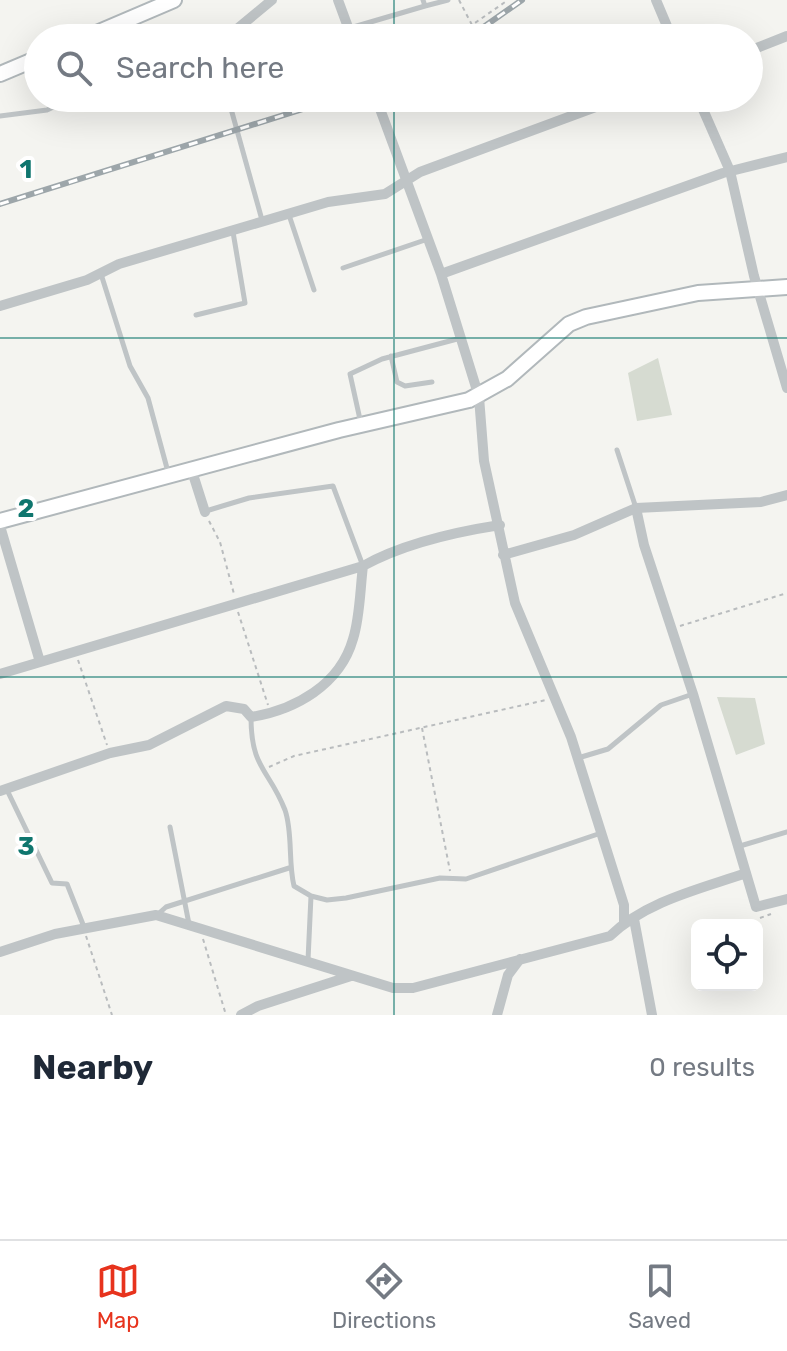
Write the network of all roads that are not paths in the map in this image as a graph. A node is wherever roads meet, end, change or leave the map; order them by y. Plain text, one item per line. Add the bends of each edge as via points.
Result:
1 (174, 0) edge
2 (272, 0) edge
3 (338, 0) edge
4 (448, 0) edge
5 (656, 0) edge
6 (424, 3) edge
7 (118, 24) edge
8 (243, 24) edge
9 (347, 24) edge
10 (373, 24) edge
11 (666, 24) edge
12 (787, 36) edge
13 (763, 45) edge
14 (24, 64) edge
15 (0, 74) edge
16 (31, 112) edge
17 (232, 112) edge
18 (381, 112) edge
19 (582, 112) edge
20 (704, 112) edge
21 (0, 116) edge
22 (787, 157) edge
23 (730, 171) junction
24 (406, 182) junction
25 (289, 215) junction
26 (263, 224) junction
27 (233, 232) junction
28 (428, 239) junction
29 (343, 268) dead end
30 (101, 273) junction
31 (441, 274) junction
32 (758, 287) junction
33 (787, 287) edge
34 (314, 290) dead end
35 (0, 306) edge
36 (196, 315) dead end
37 (461, 338) junction
38 (391, 356) junction
39 (432, 382) dead end
40 (787, 388) edge
41 (479, 397) junction
42 (362, 425) junction
43 (617, 450) dead end
44 (191, 468) junction
45 (169, 474) junction
46 (787, 495) edge
47 (636, 508) junction
48 (205, 512) joint
49 (0, 524) edge
50 (500, 525) junction
51 (503, 555) junction
52 (363, 566) junction
53 (40, 662) junction
54 (0, 674) edge
55 (693, 694) junction
56 (251, 717) junction
57 (577, 758) junction
58 (4, 790) edge
59 (170, 827) dead end
60 (787, 832) edge
61 (602, 833) junction
62 (739, 847) junction
63 (289, 868) junction
64 (746, 873) junction
65 (311, 896) junction
66 (787, 899) edge
67 (184, 903) junction
68 (156, 915) junction
69 (629, 920) junction
70 (194, 925) junction
71 (84, 927) junction
72 (0, 952) edge
73 (520, 959) junction
74 (308, 960) junction
75 (353, 976) junction
76 (241, 1015) edge
77 (497, 1015) edge
78 (652, 1015) edge

1 - 7 street
2 - 8 street
3 - 9 street
4 - 6 lane
5 - 11 street
6 - 10 lane
12 - 13 street
14 - 15 street
16 - 21 lane
17 - 26 lane
18 - 24 street
19 - 24 street via 420,172
20 - 23 street
22 - 23 street
23 - 31 street
23 - 32 street
24 - 25 street via 385,194 328,202
24 - 28 street
25 - 26 street
25 - 34 lane
26 - 27 street
27 - 30 street
27 - 36 lane via 245,303
28 - 29 lane
28 - 31 street
30 - 35 street
30 - 45 lane via 130,366 148,398
31 - 37 street
32 - 33 street
32 - 40 street
32 - 41 street via 664,298 586,317 569,324
37 - 38 lane
37 - 41 street
38 - 39 lane via 397,382
38 - 42 lane via 350,374
41 - 42 street
41 - 50 street via 484,461
42 - 44 street
43 - 47 lane
44 - 45 street
44 - 48 street
45 - 49 street
46 - 47 street via 761,502
47 - 51 street via 574,535
47 - 55 street
48 - 52 lane via 249,498 333,486
49 - 53 street
50 - 51 street
50 - 52 street via 465,531
51 - 57 street via 522,623
52 - 53 street
52 - 56 street via 354,637 343,662 316,692 271,714
53 - 54 street
55 - 57 lane via 661,705 608,749
55 - 62 street
56 - 58 street via 244,709 226,706 149,745
56 - 63 lane via 251,744 285,812
57 - 61 street
58 - 71 lane via 52,883 67,884
59 - 67 lane
60 - 62 lane
61 - 65 lane via 466,879 451,877 346,898
61 - 69 street
62 - 64 street
63 - 65 lane via 294,886
63 - 67 lane
64 - 66 street via 756,907
64 - 69 street via 664,901
65 - 74 lane
67 - 68 lane
67 - 70 lane
68 - 70 street
68 - 71 street
69 - 73 street via 610,936
69 - 78 street
70 - 74 street
71 - 72 street
73 - 75 street via 413,988
73 - 77 street via 508,975
74 - 75 street
75 - 76 street

